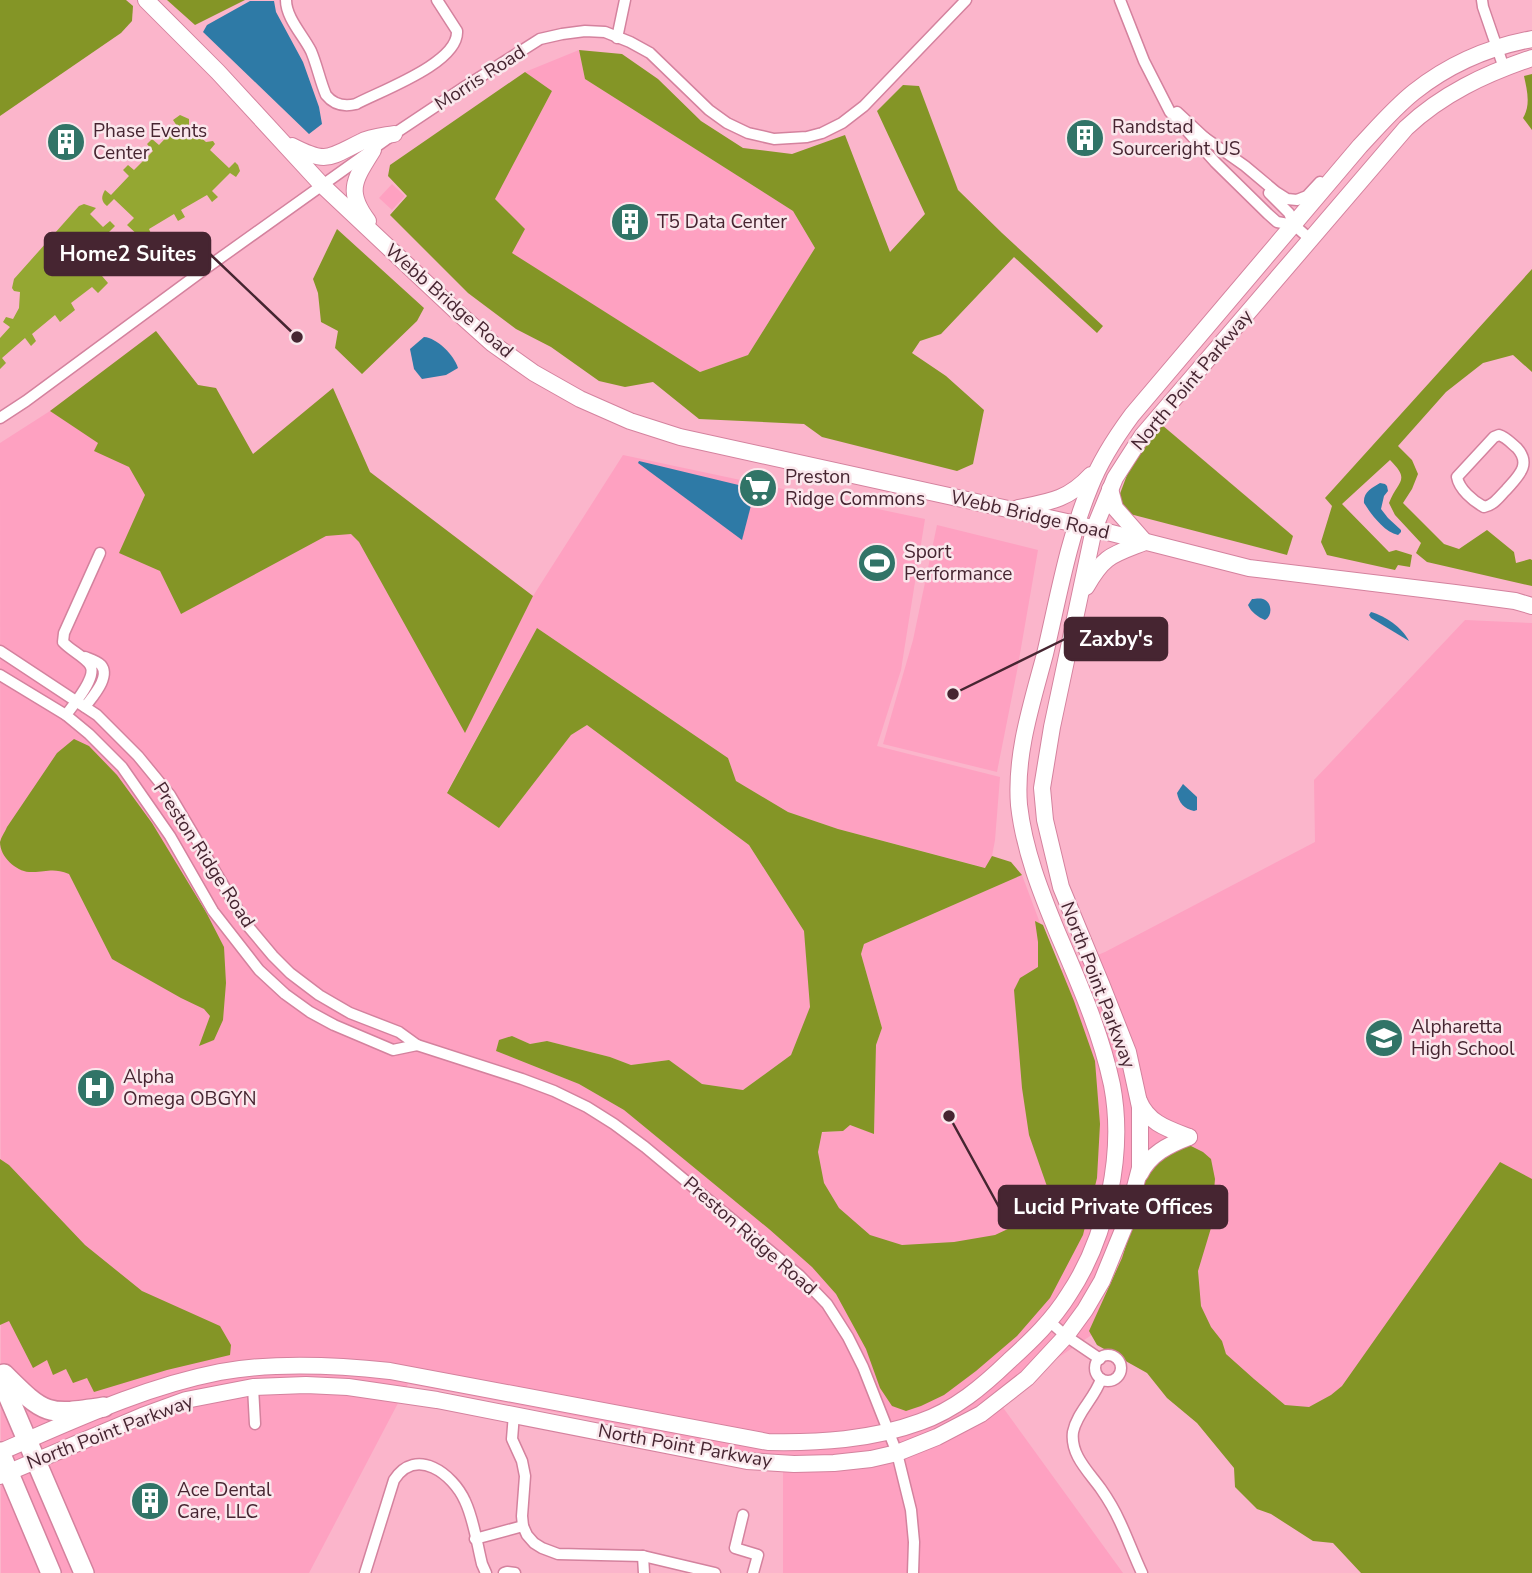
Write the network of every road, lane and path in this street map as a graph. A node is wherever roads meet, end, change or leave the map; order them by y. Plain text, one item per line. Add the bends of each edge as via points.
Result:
1 (146, 0) edge
2 (286, 0) edge
3 (437, 0) edge
4 (625, 0) edge
5 (967, 0) edge
6 (1119, 0) edge
7 (1482, 0) edge
8 (617, 37) junction
9 (1532, 39) edge
10 (1497, 48) junction
11 (1532, 58) edge
12 (1503, 68) junction
13 (1166, 104) junction
14 (394, 134) junction
15 (1201, 135) junction
16 (281, 141) junction
17 (1360, 146) junction
18 (373, 150) junction
19 (322, 185) junction
20 (1294, 225) junction
21 (1310, 239) junction
22 (388, 248) junction
23 (0, 418) edge
24 (1099, 466) junction
25 (1526, 476) edge
26 (1110, 489) junction
27 (1009, 510) junction
28 (1076, 524) junction
29 (1094, 529) junction
30 (1145, 542) junction
31 (100, 553) dead end
32 (1079, 600) junction
33 (1532, 606) edge
34 (0, 651) edge
35 (0, 675) edge
36 (80, 704) junction
37 (66, 715) junction
38 (417, 1045) junction
39 (1137, 1094) junction
40 (1138, 1180) junction
41 (1049, 1321) junction
42 (1066, 1336) junction
43 (1100, 1359) junction
44 (0, 1370) edge
45 (0, 1377) edge
46 (1101, 1379) junction
47 (253, 1387) junction
48 (104, 1407) junction
49 (514, 1414) junction
50 (255, 1424) dead end
51 (889, 1432) junction
52 (28, 1440) junction
53 (0, 1452) edge
54 (897, 1453) junction
55 (36, 1461) junction
56 (4, 1474) edge
57 (743, 1515) dead end
58 (523, 1527) junction
59 (475, 1539) junction
60 (643, 1556) junction
61 (51, 1573) edge
62 (84, 1573) edge
63 (365, 1573) edge
64 (486, 1573) edge
65 (505, 1573) edge
66 (515, 1573) edge
67 (644, 1573) edge
68 (715, 1573) edge
69 (753, 1573) edge
70 (913, 1573) edge
71 (1142, 1573) edge

1 - 16 street, Webb Bridge Road
2 - 3 street via 311,50 326,95 348,106 410,79 454,44 457,31
4 - 8 street
5 - 8 street, Morris Road via 864,106 842,123 807,137 774,139 727,123 650,53
6 - 13 street
7 - 10 street
8 - 14 street, Morris Road via 585,31 540,39
9 - 10 street, North Point Parkway
10 - 12 street
10 - 17 street, North Point Parkway via 1440,73 1396,108
11 - 12 street, North Point Parkway
12 - 21 street, North Point Parkway via 1420,115
13 - 15 street
13 - 20 street via 1185,131 1268,214 1277,222
14 - 16 street via 363,140 324,158
14 - 18 street, Morris Road
15 - 17 street via 1287,199 1307,196 1351,148
15 - 20 street via 1288,211
16 - 19 street, Webb Bridge Road
17 - 20 street, North Point Parkway
18 - 19 street, Morris Road
18 - 22 street via 356,178 354,198
19 - 22 street, Webb Bridge Road
19 - 23 street, Morris Road
20 - 21 street
20 - 24 street, North Point Parkway via 1132,415
21 - 26 street, North Point Parkway via 1142,436
22 - 27 street, Webb Bridge Road via 493,344 580,399 630,421 680,437
24 - 27 street via 1067,496
24 - 28 street, North Point Parkway
25 - 25 street via 1524,457 1499,435 1457,480 1486,507
26 - 29 street, North Point Parkway
26 - 30 street via 1115,508
27 - 28 street, Webb Bridge Road
28 - 29 street, Webb Bridge Road
28 - 41 street, North Point Parkway via 1019,766 1020,806 1041,893 1101,1044 1112,1087 1115,1148 1104,1220 1088,1261
29 - 30 street, Webb Bridge Road
29 - 32 street, North Point Parkway
30 - 32 street via 1108,556
30 - 33 street, Webb Bridge Road via 1249,568
31 - 36 street via 64,633 63,642 70,650 103,669 102,682
32 - 39 street, North Point Parkway via 1042,788 1045,820 1060,887 1128,1052
34 - 36 street, Preston Ridge Road
35 - 37 street, Preston Ridge Road
36 - 37 street
36 - 38 street, Preston Ridge Road via 138,756 170,795 247,925 273,956 319,995
37 - 38 street, Preston Ridge Road via 122,766 213,911 259,970 310,1012 334,1025 393,1050
38 - 51 street, Preston Ridge Road via 554,1091 587,1107 645,1147 799,1275 827,1304 863,1367
39 - 40 street, North Point Parkway
39 - 40 street via 1149,1118 1189,1137 1156,1154
40 - 42 street, North Point Parkway via 1107,1270
41 - 42 street
41 - 51 street, North Point Parkway via 988,1382 960,1403
42 - 43 street
42 - 54 street, North Point Parkway via 1027,1378 981,1414
43 - 46 street via 1096,1369
43 - 46 street via 1112,1356 1121,1365 1114,1380
44 - 48 highway via 47,1410
45 - 52 highway
46 - 71 street via 1078,1418 1075,1450 1120,1521
47 - 49 street, North Point Parkway via 348,1387
47 - 50 street
47 - 55 street, North Point Parkway via 186,1400
48 - 51 street, North Point Parkway via 222,1372 345,1366 768,1442 823,1443
48 - 52 street, North Point Parkway
49 - 54 street, North Point Parkway via 747,1461 834,1463
49 - 58 street via 512,1439 525,1476
51 - 54 street, Preston Ridge Road
52 - 53 street, North Point Parkway
52 - 55 highway
53 - 56 highway
54 - 70 street, Preston Ridge Road via 911,1510
55 - 56 street, North Point Parkway
55 - 62 highway
56 - 61 highway
57 - 69 street via 735,1548 758,1555
58 - 59 street
58 - 60 street via 534,1543 558,1554
59 - 63 street via 458,1489 435,1467 416,1464 394,1480
59 - 64 street
60 - 67 street
60 - 68 street
65 - 66 street

